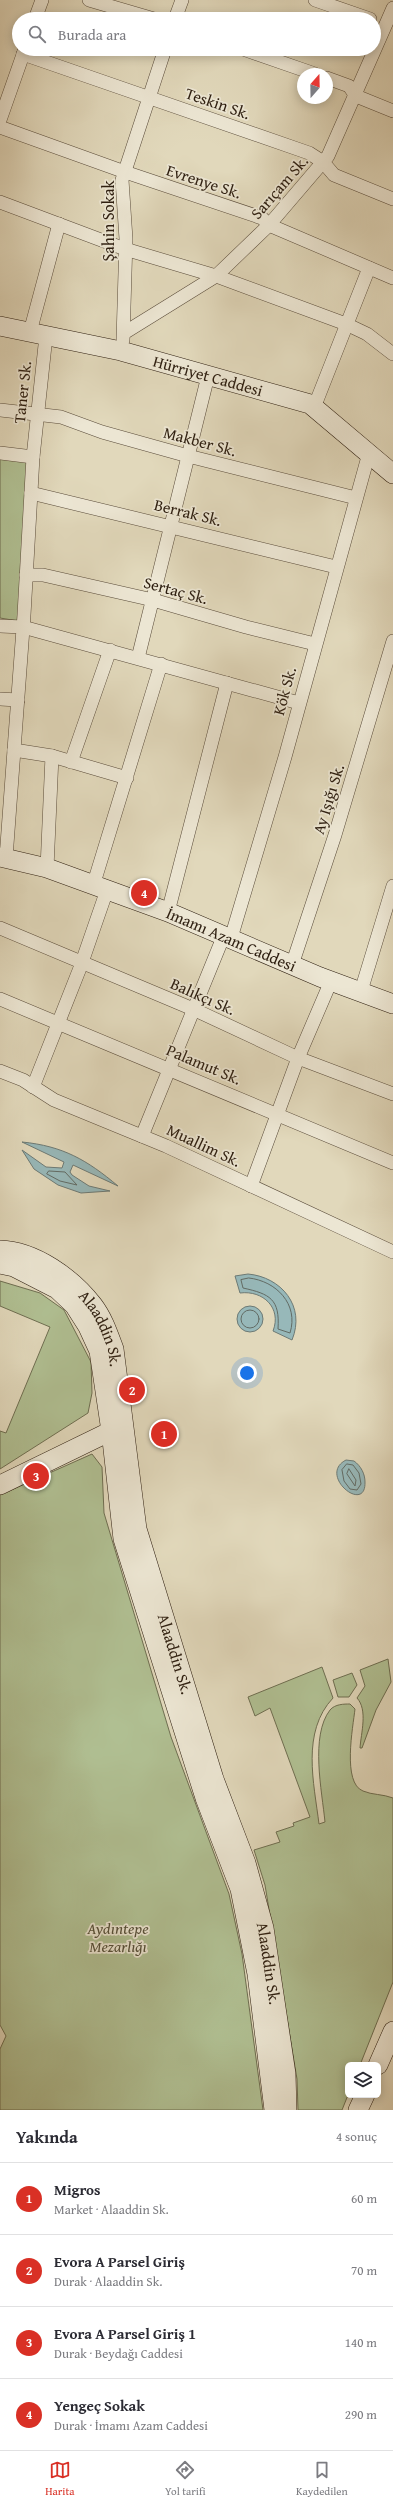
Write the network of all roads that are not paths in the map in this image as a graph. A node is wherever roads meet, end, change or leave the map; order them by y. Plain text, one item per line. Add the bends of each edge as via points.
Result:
1 (42, 0) edge
2 (89, 0) edge
3 (182, 0) edge
4 (315, 0) edge
5 (329, 2) edge
6 (393, 8) edge
7 (38, 12) edge
8 (130, 12) edge
9 (178, 12) edge
10 (353, 12) edge
11 (384, 22) edge
12 (22, 56) edge
13 (37, 56) edge
14 (163, 56) edge
15 (263, 56) edge
16 (371, 56) edge
17 (298, 68) edge
18 (333, 80) edge
19 (356, 96) junction
20 (148, 97) junction
21 (393, 98) edge
22 (388, 109) edge
23 (0, 120) edge
24 (0, 127) edge
25 (323, 162) junction
26 (125, 172) junction
27 (393, 199) edge
28 (0, 202) edge
29 (59, 224) junction
30 (269, 225) junction
31 (125, 249) junction
32 (369, 268) junction
33 (216, 276) junction
34 (393, 278) edge
35 (346, 324) junction
36 (0, 326) edge
37 (38, 334) junction
38 (122, 342) junction
39 (393, 354) edge
40 (208, 376) junction
41 (310, 404) junction
42 (0, 410) edge
43 (36, 413) junction
44 (0, 452) edge
45 (369, 453) junction
46 (188, 456) junction
47 (33, 457) junction
48 (393, 474) edge
49 (31, 493) junction
50 (356, 498) junction
51 (171, 526) junction
52 (336, 566) junction
53 (26, 575) junction
54 (153, 600) junction
55 (0, 626) edge
56 (23, 627) junction
57 (393, 641) edge
58 (314, 644) junction
59 (110, 650) junction
60 (138, 658) junction
61 (161, 664) junction
62 (227, 683) junction
63 (0, 699) edge
64 (18, 700) junction
65 (299, 703) junction
66 (14, 750) junction
67 (52, 756) junction
68 (71, 762) junction
69 (6, 773) edge
70 (127, 778) junction
71 (3, 858) edge
72 (47, 868) junction
73 (393, 886) edge
74 (100, 888) junction
75 (168, 912) junction
76 (0, 928) edge
77 (228, 936) junction
78 (82, 962) junction
79 (292, 965) junction
80 (331, 981) junction
81 (361, 991) junction
82 (0, 999) edge
83 (393, 1004) edge
84 (193, 1009) junction
85 (59, 1022) junction
86 (298, 1058) junction
87 (169, 1068) junction
88 (0, 1071) edge
89 (34, 1087) junction
90 (393, 1094) edge
91 (278, 1113) junction
92 (142, 1136) junction
93 (393, 1163) edge
94 (251, 1186) junction
95 (0, 1250) edge
96 (393, 1252) edge
97 (0, 1264) edge
98 (118, 1430) junction
99 (0, 1485) edge
100 (171, 1665) junction
101 (393, 2031) edge
102 (379, 2062) edge
103 (364, 2098) edge
104 (274, 2110) edge
105 (287, 2110) edge
106 (358, 2110) edge

1 - 7 street
2 - 8 street
3 - 9 street
4 - 5 street
5 - 10 street
6 - 11 street, Sarıçam Sk.
12 - 23 street
13 - 20 street, Teskin Sk.
14 - 20 street, Şahin Sokak
15 - 17 street
16 - 19 street, Sarıçam Sk.
18 - 19 street via 349,86
19 - 22 street
19 - 25 street, Sarıçam Sk.
20 - 25 street, Teskin Sk. via 309,153
20 - 26 street, Şahin Sokak
21 - 22 street
24 - 26 street, Evrenye Sk.
25 - 27 street, Teskin Sk. via 334,175
25 - 30 street, Sarıçam Sk.
26 - 30 street, Evrenye Sk. via 262,218
26 - 31 street, Şahin Sokak via 122,180
28 - 29 street
29 - 31 street
29 - 37 street, Taner Sk.
30 - 32 street, Evrenye Sk.
30 - 33 street, Sarıçam Sk.
31 - 33 street
31 - 38 street, Şahin Sokak
32 - 34 street, Evrenye Sk.
32 - 35 street
33 - 35 street
33 - 38 street, Sarıçam Sk.
35 - 39 street via 367,334
35 - 41 street via 317,400
36 - 37 street, Hürriyet Caddesi
37 - 38 street, Hürriyet Caddesi
37 - 43 street, Taner Sk.
38 - 40 street, Hürriyet Caddesi
40 - 41 street, Hürriyet Caddesi
40 - 46 street
41 - 45 street, Hürriyet Caddesi
42 - 43 street, Makber Sk.
43 - 46 street, Makber Sk. via 61,417 102,432
43 - 47 street, Taner Sk.
44 - 47 street
45 - 48 street, Hürriyet Caddesi
45 - 50 street, Kök Sk.
46 - 50 street, Makber Sk.
46 - 51 street
47 - 49 street, Taner Sk.
49 - 51 street, Berrak Sk.
49 - 53 street, Taner Sk.
50 - 52 street, Kök Sk.
51 - 52 street, Berrak Sk.
51 - 54 street
52 - 58 street, Kök Sk.
53 - 54 street, Sertaç Sk. via 43,575
53 - 56 street, Taner Sk.
54 - 58 street, Sertaç Sk.
54 - 60 street
55 - 56 street
56 - 59 street
56 - 64 street, Taner Sk.
57 - 79 street, Ay Işığı Sk. via 335,835
58 - 65 street, Kök Sk.
59 - 60 street
59 - 68 street
60 - 61 street
61 - 62 street
61 - 70 street
62 - 65 street
62 - 75 street
63 - 64 street
64 - 66 street, Taner Sk.
65 - 77 street, Kök Sk.
66 - 67 street
66 - 69 street, Taner Sk.
67 - 68 street
67 - 72 street
68 - 70 street
69 - 71 street, Taner Sk.
70 - 74 street
71 - 72 street, İmamı Azam Caddesi
72 - 74 street, İmamı Azam Caddesi
73 - 81 street
74 - 75 street, İmamı Azam Caddesi
74 - 78 street
75 - 77 street, İmamı Azam Caddesi
76 - 78 street, Balıkçı Sk.
77 - 79 street, İmamı Azam Caddesi
77 - 84 street, Kök Sk.
78 - 84 street, Balıkçı Sk.
78 - 85 street
79 - 80 street, İmamı Azam Caddesi
80 - 81 street, İmamı Azam Caddesi
80 - 86 street
81 - 83 street, İmamı Azam Caddesi
82 - 85 street, Palamut Sk.
84 - 86 street, Balıkçı Sk.
84 - 87 street, Kök Sk.
85 - 87 street, Palamut Sk.
85 - 89 street
86 - 90 street, Balıkçı Sk.
86 - 91 street
87 - 91 street, Palamut Sk.
87 - 92 street, Kök Sk.
88 - 89 street, Muallim Sk.
89 - 92 street, Muallim Sk. via 54,1100
91 - 93 street, Palamut Sk.
91 - 94 street
92 - 94 street, Muallim Sk.
94 - 96 street, Muallim Sk.
95 - 98 street, Alaaddin Sk. via 31,1258 55,1270 93,1305 105,1324 114,1349
97 - 98 street, Alaaddin Sk. via 37,1277 57,1289 74,1304 99,1351
98 - 99 street
98 - 100 street, Alaaddin Sk. via 123,1539
100 - 104 street, Alaaddin Sk. via 205,1798 240,1889 257,1974
100 - 105 street, Alaaddin Sk. via 246,1863 264,1928 286,2074
101 - 102 street
103 - 106 street

